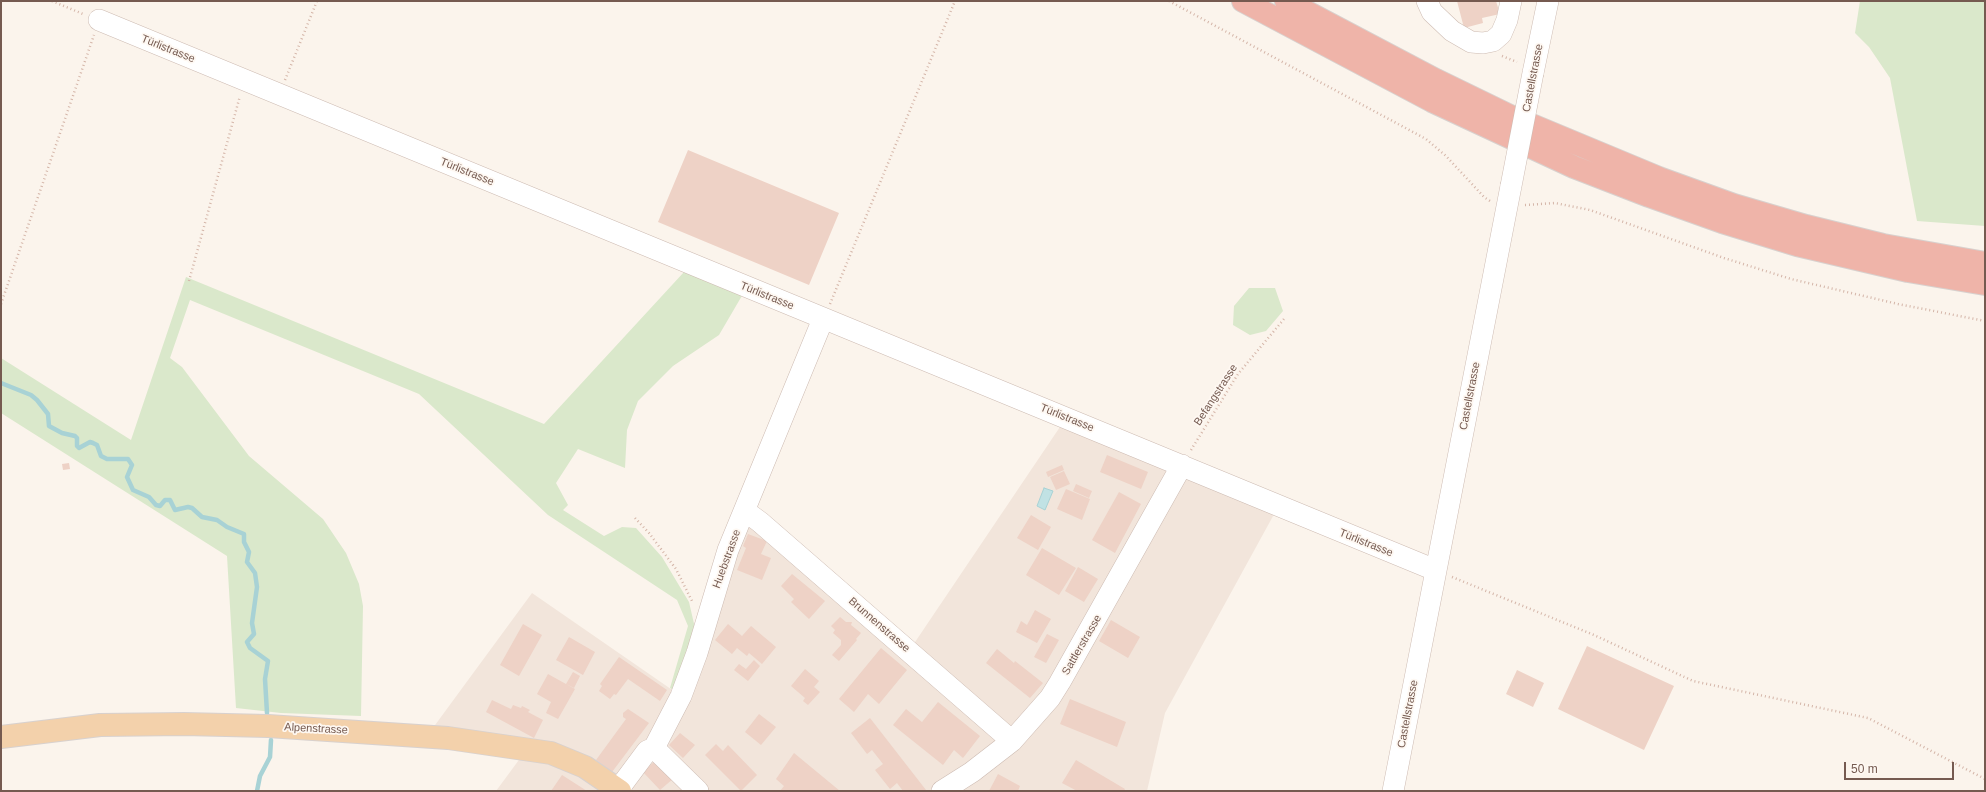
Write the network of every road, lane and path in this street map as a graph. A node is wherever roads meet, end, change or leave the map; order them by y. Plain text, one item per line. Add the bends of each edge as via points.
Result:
1 (52, 1) edge
2 (317, 1) edge
3 (955, 1) edge
4 (1169, 1) edge
5 (1244, 1) edge
6 (1286, 1) edge
7 (1427, 1) edge
8 (1512, 1) edge
9 (1548, 1) edge
10 (64, 6) dead end
11 (99, 20) joint
12 (1488, 43) junction
13 (1534, 70) junction
14 (244, 80) junction
15 (279, 95) junction
16 (1507, 207) junction
17 (1985, 263) edge
18 (189, 282) dead end
19 (1985, 284) edge
20 (1, 304) edge
21 (823, 319) junction
22 (1284, 319) dead end
23 (1985, 321) edge
24 (1182, 465) junction
25 (745, 510) junction
26 (635, 518) dead end
27 (1435, 570) junction
28 (705, 627) junction
29 (1, 737) edge
30 (1012, 741) junction
31 (654, 748) junction
32 (1985, 779) edge
33 (619, 790) edge
34 (698, 791) edge
35 (942, 791) edge
36 (1393, 791) edge

1 - 10 path
2 - 15 path
3 - 21 path
4 - 16 path via 1426,139 1446,156 1484,197 1496,205
5 - 19 highway via 1432,102 1574,167 1648,196 1797,245 1908,272
6 - 17 highway via 1396,60 1504,113 1659,178 1734,204 1829,232
7 - 12 street via 1432,12 1452,31 1471,42
8 - 12 street via 1504,29 1497,38
9 - 13 street, Castellstrasse
11 - 14 street, Türlistrasse
11 - 20 path
12 - 13 path via 1500,55
13 - 16 street, Castellstrasse, bridge
14 - 15 street, Türlistrasse
14 - 18 path
15 - 21 street, Türlistrasse
16 - 23 path via 1556,203 1590,210 1791,279
16 - 27 street, Castellstrasse
21 - 24 street, Türlistrasse
21 - 25 street, Huebstrasse
22 - 24 path, Befangstrasse via 1238,374
24 - 27 street, Türlistrasse
24 - 30 street, Sattlerstrasse via 1060,682 1038,713
25 - 28 street, Huebstrasse via 721,572
25 - 30 street, Brunnenstrasse
26 - 28 path via 676,569
27 - 32 path via 1594,635 1692,681 1868,718
27 - 36 street, Castellstrasse
28 - 31 street, Huebstrasse via 681,696
29 - 33 main road, Alpenstrasse via 100,725 184,724 284,727 448,738 551,754 585,767
30 - 35 street, Sattlerstrasse
31 - 33 street, Huebstrasse via 647,751
31 - 34 street

